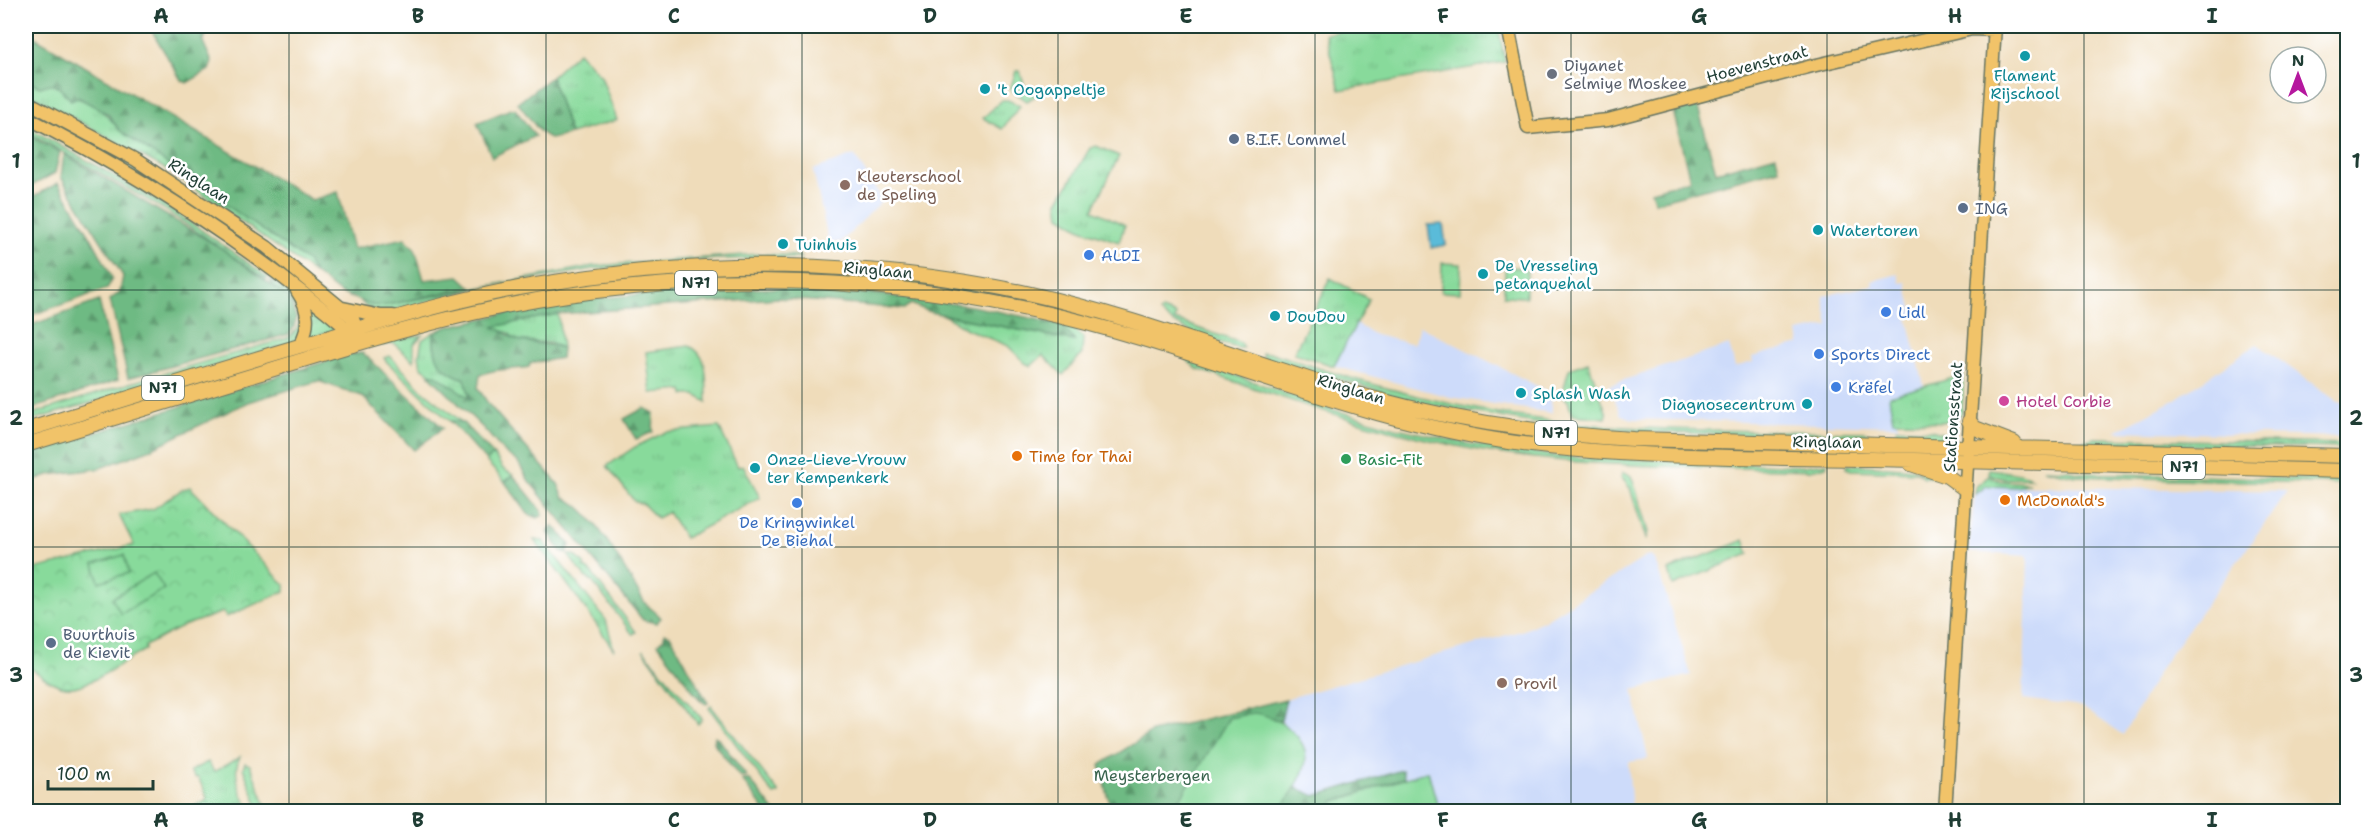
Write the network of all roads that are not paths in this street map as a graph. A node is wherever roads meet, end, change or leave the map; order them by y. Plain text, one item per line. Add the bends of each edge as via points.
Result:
1 (1508, 26) edge
2 (1994, 28) edge
3 (26, 101) edge
4 (26, 117) edge
5 (295, 288) junction
6 (342, 308) junction
7 (400, 316) junction
8 (356, 334) junction
9 (300, 345) junction
10 (1969, 421) junction
11 (26, 430) edge
12 (26, 445) edge
13 (2017, 448) junction
14 (1967, 454) junction
15 (2348, 456) edge
16 (1905, 460) junction
17 (2348, 471) edge
18 (1965, 489) junction
19 (1945, 812) edge

1 - 2 main road, Hoevenstraat via 1528,128 1608,120 1812,66 1972,29
2 - 10 main road, Stationsstraat
3 - 6 main road, Ringlaan via 177,186 267,247
4 - 5 main road, Ringlaan via 173,201
5 - 8 main road, Ringlaan
5 - 9 main road via 306,310 306,333
6 - 7 main road, Ringlaan
6 - 8 main road, Ringlaan via 352,317
7 - 8 highway, Ringlaan / N71
7 - 14 highway, Ringlaan / N71 via 536,285 669,269 788,266 870,271 989,286 1059,300 1156,327 1359,394 1501,426 1634,439
8 - 9 highway, N71
8 - 12 highway, N71
8 - 16 highway, Ringlaan / N71 via 622,288 759,281 904,288 1085,322 1358,409 1475,436 1594,451
9 - 11 highway, N71
10 - 13 highway via 1975,428 2014,443
10 - 14 main road, Stationsstraat
13 - 14 highway, Ringlaan / N71
13 - 15 highway, Ringlaan / N71
14 - 16 highway, Ringlaan / N71
14 - 17 highway, Ringlaan / N71
14 - 18 main road, Stationsstraat
16 - 18 highway via 1947,476
18 - 19 main road, Stationsstraat

